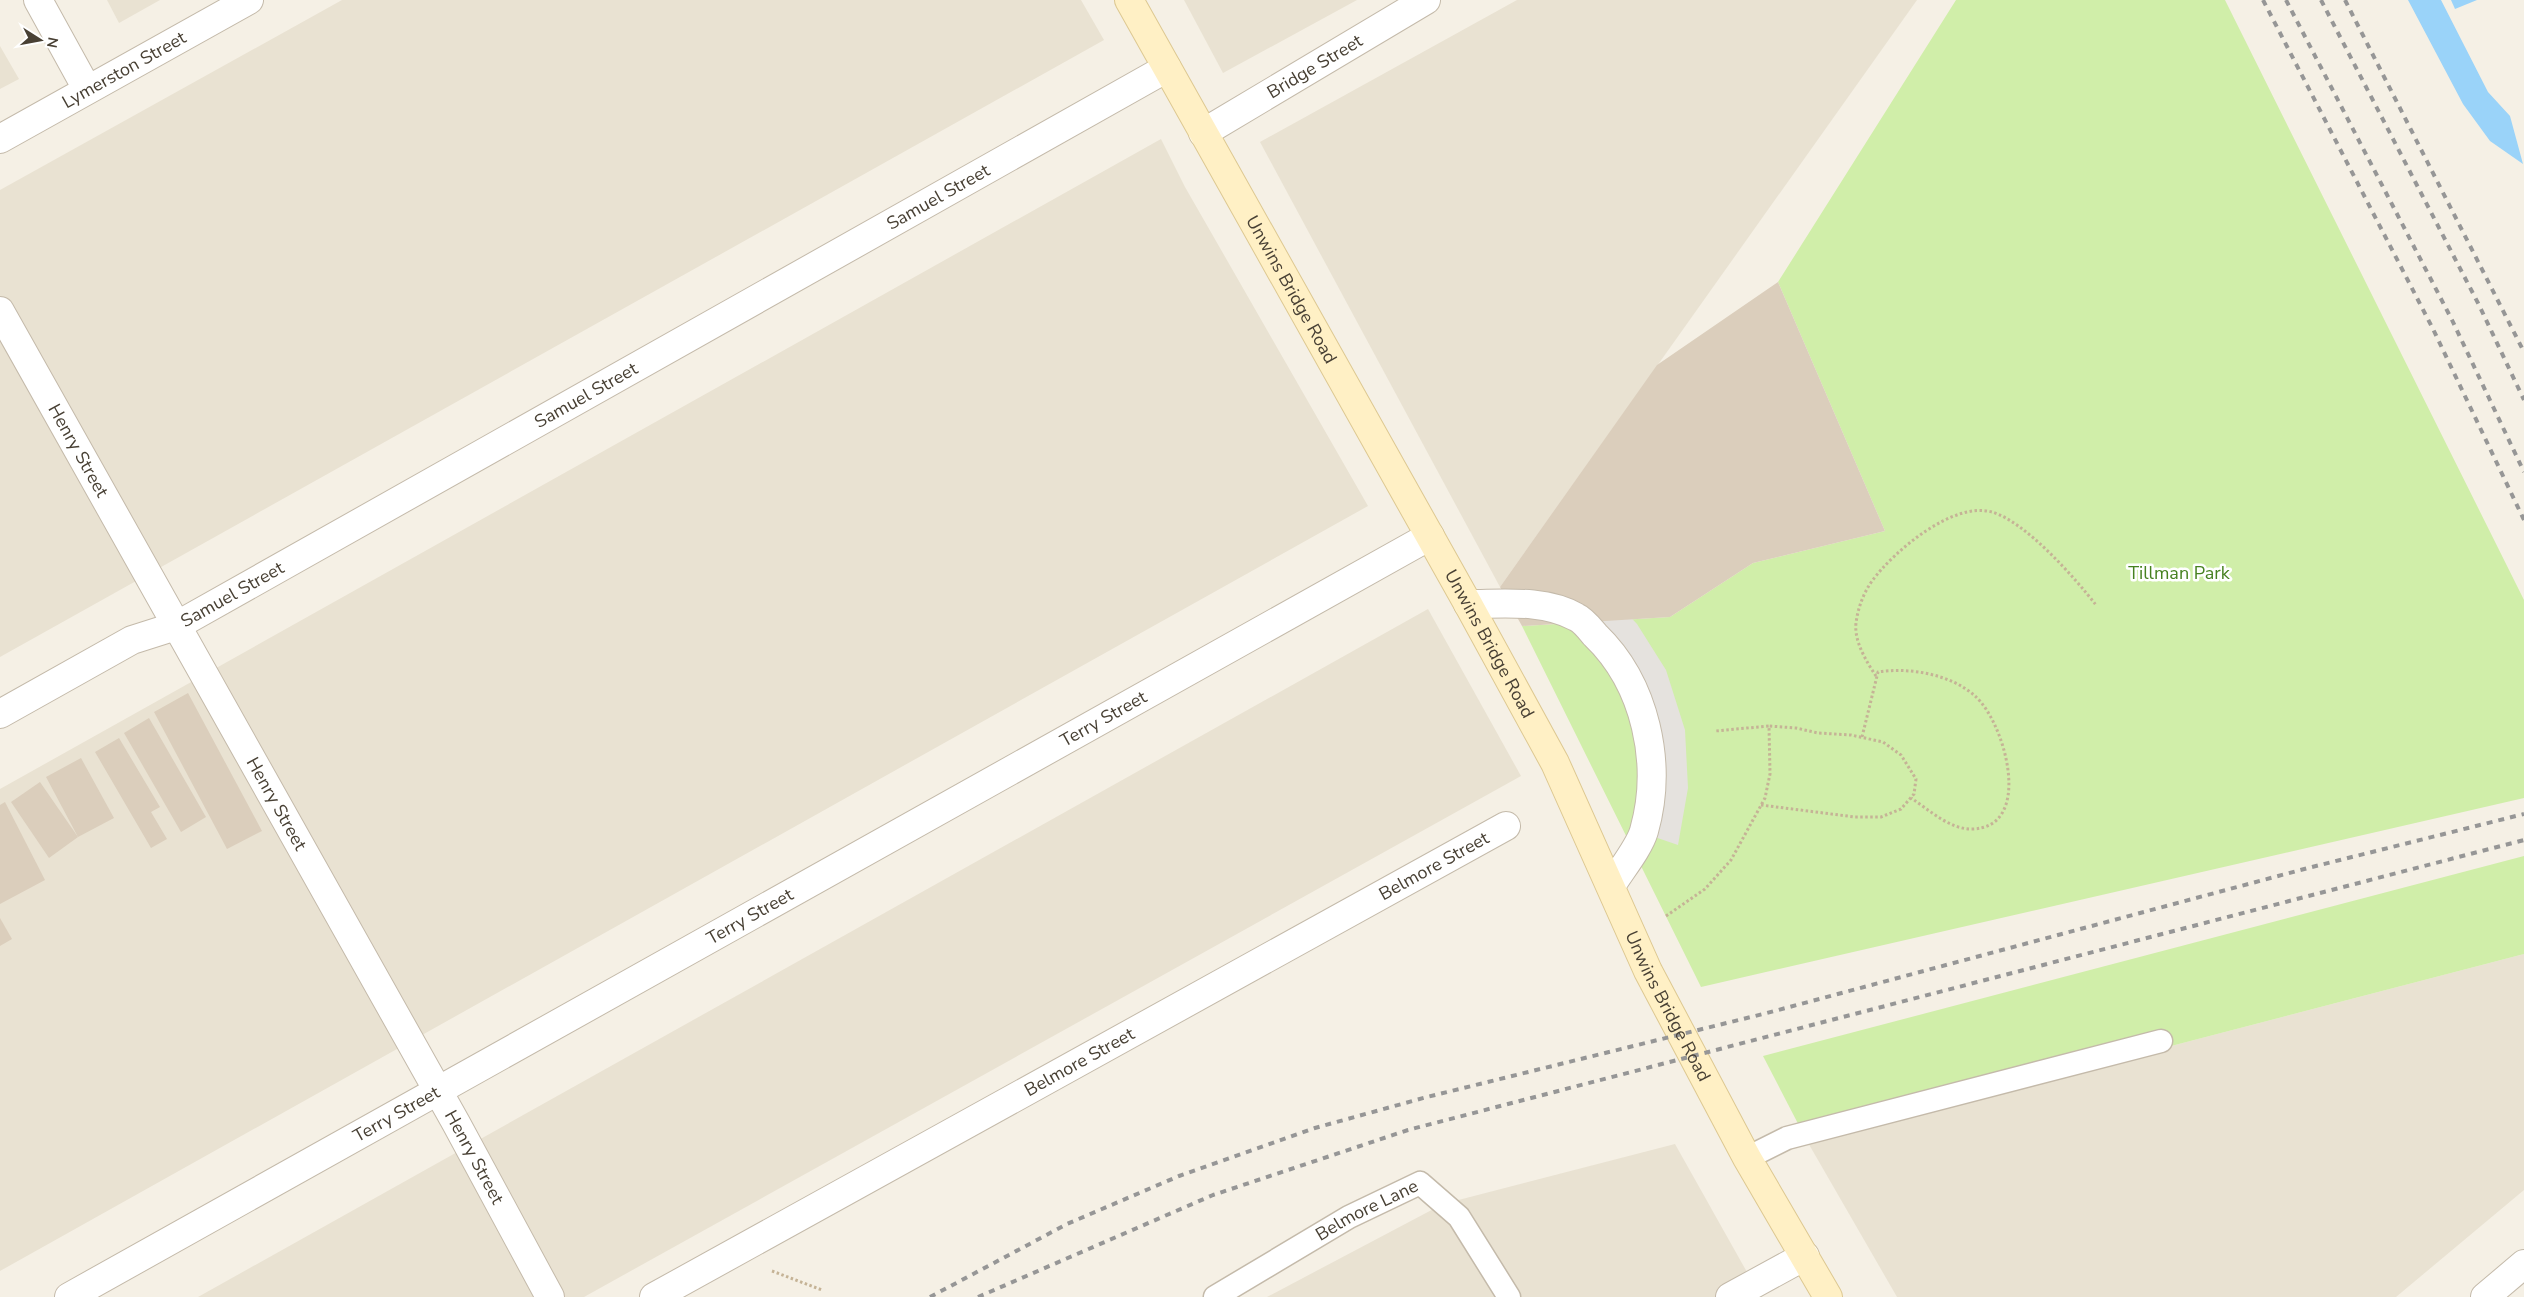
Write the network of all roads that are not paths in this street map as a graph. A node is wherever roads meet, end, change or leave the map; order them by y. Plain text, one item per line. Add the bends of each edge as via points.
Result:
1 (38, 0) edge
2 (249, 0) edge
3 (1129, 0) edge
4 (1426, 0) edge
5 (1167, 68) junction
6 (87, 89) junction
7 (1203, 133) junction
8 (0, 138) edge
9 (0, 311) edge
10 (1430, 536) junction
11 (1468, 604) junction
12 (176, 626) junction
13 (0, 714) edge
14 (1506, 826) dead end
15 (1611, 886) junction
16 (2161, 1041) dead end
17 (437, 1091) junction
18 (1747, 1158) junction
19 (1805, 1256) junction
20 (2524, 1264) edge
21 (69, 1297) edge
22 (550, 1297) edge
23 (654, 1297) edge
24 (1215, 1297) edge
25 (1509, 1297) edge
26 (1730, 1297) edge
27 (1828, 1297) edge
28 (2485, 1297) edge

1 - 6 street
2 - 6 street, Lymerston Street
3 - 5 main road, Unwins Bridge Road
4 - 7 street, Bridge Street
5 - 7 main road, Unwins Bridge Road
5 - 12 street, Samuel Street
6 - 8 street, Lymerston Street
7 - 10 main road, Unwins Bridge Road
9 - 12 street, Henry Street
10 - 11 main road, Unwins Bridge Road
10 - 17 street, Terry Street
11 - 15 main road, Unwins Bridge Road via 1555,763
11 - 15 street via 1538,604 1577,617 1610,649 1632,689 1649,735 1652,783 1644,833
12 - 13 street, Samuel Street via 132,640
12 - 17 street, Henry Street
14 - 23 street, Belmore Street
15 - 18 main road, Unwins Bridge Road via 1648,970
16 - 18 lane via 1787,1138
17 - 21 street, Terry Street
17 - 22 street, Henry Street
18 - 19 main road, Unwins Bridge Road
19 - 26 street
19 - 27 main road, Unwins Bridge Road
20 - 28 street
24 - 25 lane, Belmore Lane via 1349,1217 1420,1183 1459,1217

